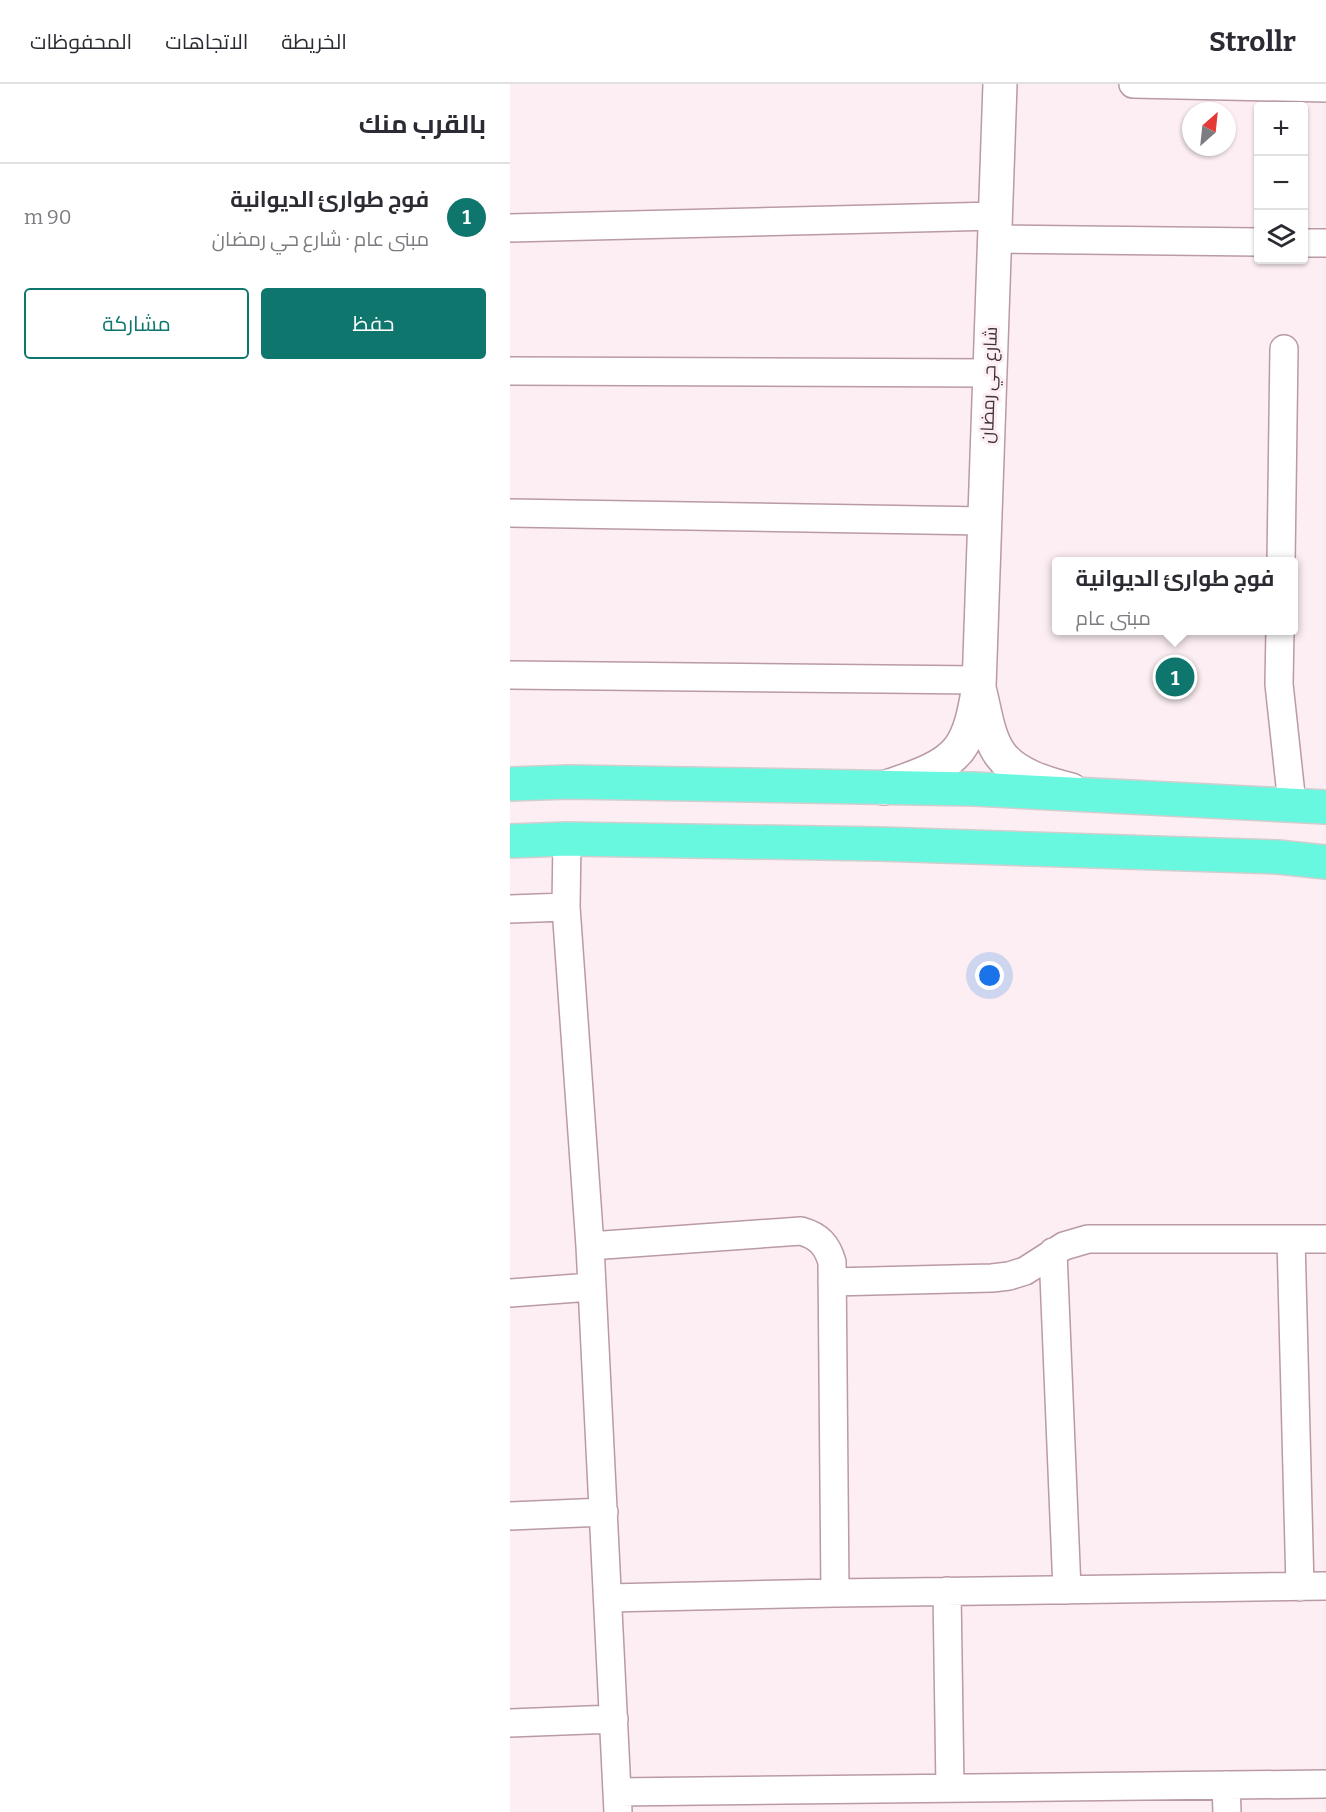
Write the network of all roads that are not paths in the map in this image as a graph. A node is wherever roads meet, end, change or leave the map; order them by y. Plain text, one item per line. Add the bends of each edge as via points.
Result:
1 (1000, 84) edge
2 (1133, 84) edge
3 (1326, 88) edge
4 (995, 227) junction
5 (510, 228) edge
6 (1254, 242) edge
7 (1308, 243) edge
8 (1326, 243) edge
9 (1284, 349) dead end
10 (510, 371) edge
11 (990, 373) junction
12 (510, 513) edge
13 (984, 521) junction
14 (1281, 557) edge
15 (1280, 635) edge
16 (510, 675) edge
17 (979, 684) junction
18 (510, 784) edge
19 (884, 788) junction
20 (1091, 795) junction
21 (1292, 804) junction
22 (1326, 807) edge
23 (567, 839) junction
24 (510, 841) edge
25 (1326, 862) edge
26 (566, 907) junction
27 (510, 909) edge
28 (1291, 1239) junction
29 (1326, 1239) edge
30 (590, 1246) junction
31 (1053, 1252) junction
32 (832, 1282) junction
33 (591, 1287) junction
34 (510, 1293) edge
35 (604, 1512) junction
36 (510, 1516) edge
37 (1313, 1587) edge
38 (1067, 1590) junction
39 (947, 1591) junction
40 (835, 1593) junction
41 (608, 1598) junction
42 (614, 1719) junction
43 (510, 1723) edge
44 (1326, 1784) edge
45 (1226, 1785) junction
46 (950, 1788) junction
47 (862, 1800) edge
48 (617, 1802) edge
49 (1227, 1812) edge

1 - 4 street, شارع حي رمضان
2 - 3 street
4 - 5 street
4 - 6 street
4 - 11 street, شارع حي رمضان
7 - 8 street
9 - 14 street
10 - 11 street
11 - 13 street, شارع حي رمضان
12 - 13 street
13 - 17 street, شارع حي رمضان
15 - 21 street via 1279,684
16 - 17 street
17 - 19 street via 967,735 958,750 926,772
17 - 20 street via 993,741 1010,765 1050,784
18 - 19 main road
19 - 20 main road
20 - 21 main road
21 - 22 main road
23 - 24 main road
23 - 25 main road via 915,845 1278,857
23 - 26 street
26 - 27 street
26 - 30 street
28 - 29 street
28 - 31 street via 1088,1239
28 - 37 street
30 - 32 street via 801,1231 813,1234 829,1251
30 - 33 street
31 - 32 street via 1009,1276
31 - 38 street
32 - 40 street
33 - 34 street
33 - 35 street
35 - 36 street
35 - 41 street
37 - 38 street
38 - 39 street
39 - 40 street
39 - 46 street
40 - 41 street
41 - 42 street
42 - 43 street
42 - 48 street
44 - 45 street
45 - 46 street
45 - 49 street
46 - 47 street
47 - 48 street

